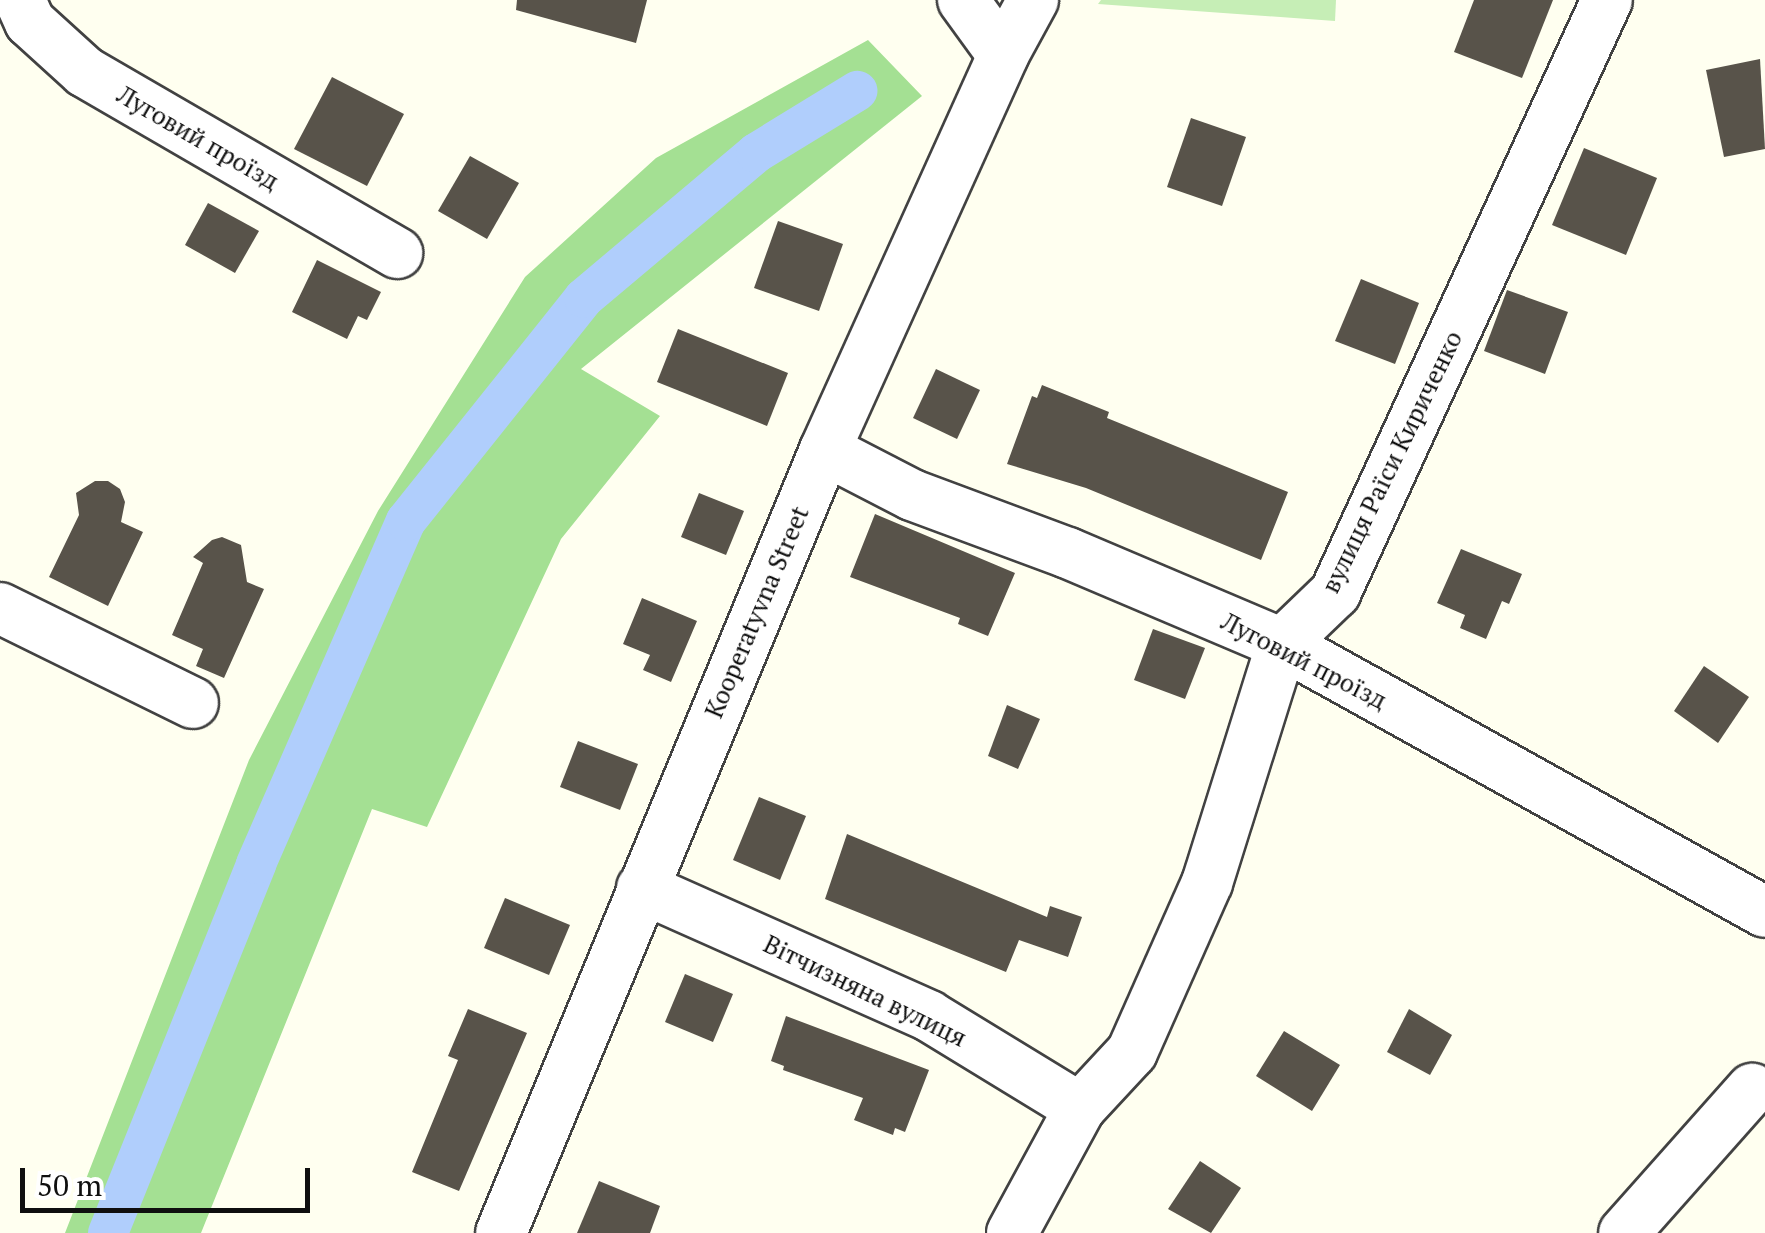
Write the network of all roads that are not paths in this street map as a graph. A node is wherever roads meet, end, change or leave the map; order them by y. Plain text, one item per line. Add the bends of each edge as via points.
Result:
1 (20, 0) edge
2 (963, 0) edge
3 (1033, 0) edge
4 (1607, 0) edge
5 (1002, 55) junction
6 (397, 253) dead end
7 (825, 450) junction
8 (0, 608) edge
9 (1282, 644) junction
10 (193, 704) dead end
11 (642, 888) junction
12 (1765, 912) edge
13 (1760, 1091) edge
14 (1080, 1108) junction
15 (501, 1233) edge
16 (1012, 1233) edge
17 (1624, 1233) edge

1 - 6 street, Луговий проїзд via 30,22 85,72
2 - 5 street
3 - 5 street, Kooperatyvna Street
4 - 9 street, вулиця Раїси Кириченко via 1335,593
5 - 7 street, Kooperatyvna Street
7 - 9 street, Луговий проїзд via 912,494
7 - 11 street, Kooperatyvna Street
8 - 10 street
9 - 12 street, Луговий проїзд
9 - 14 street, вулиця Раїси Кириченко via 1207,883 1132,1052
11 - 14 street, Вітчизняна вулиця via 929,1016
11 - 15 street, Kooperatyvna Street
13 - 17 street
14 - 16 street, вулиця Раїси Кириченко

